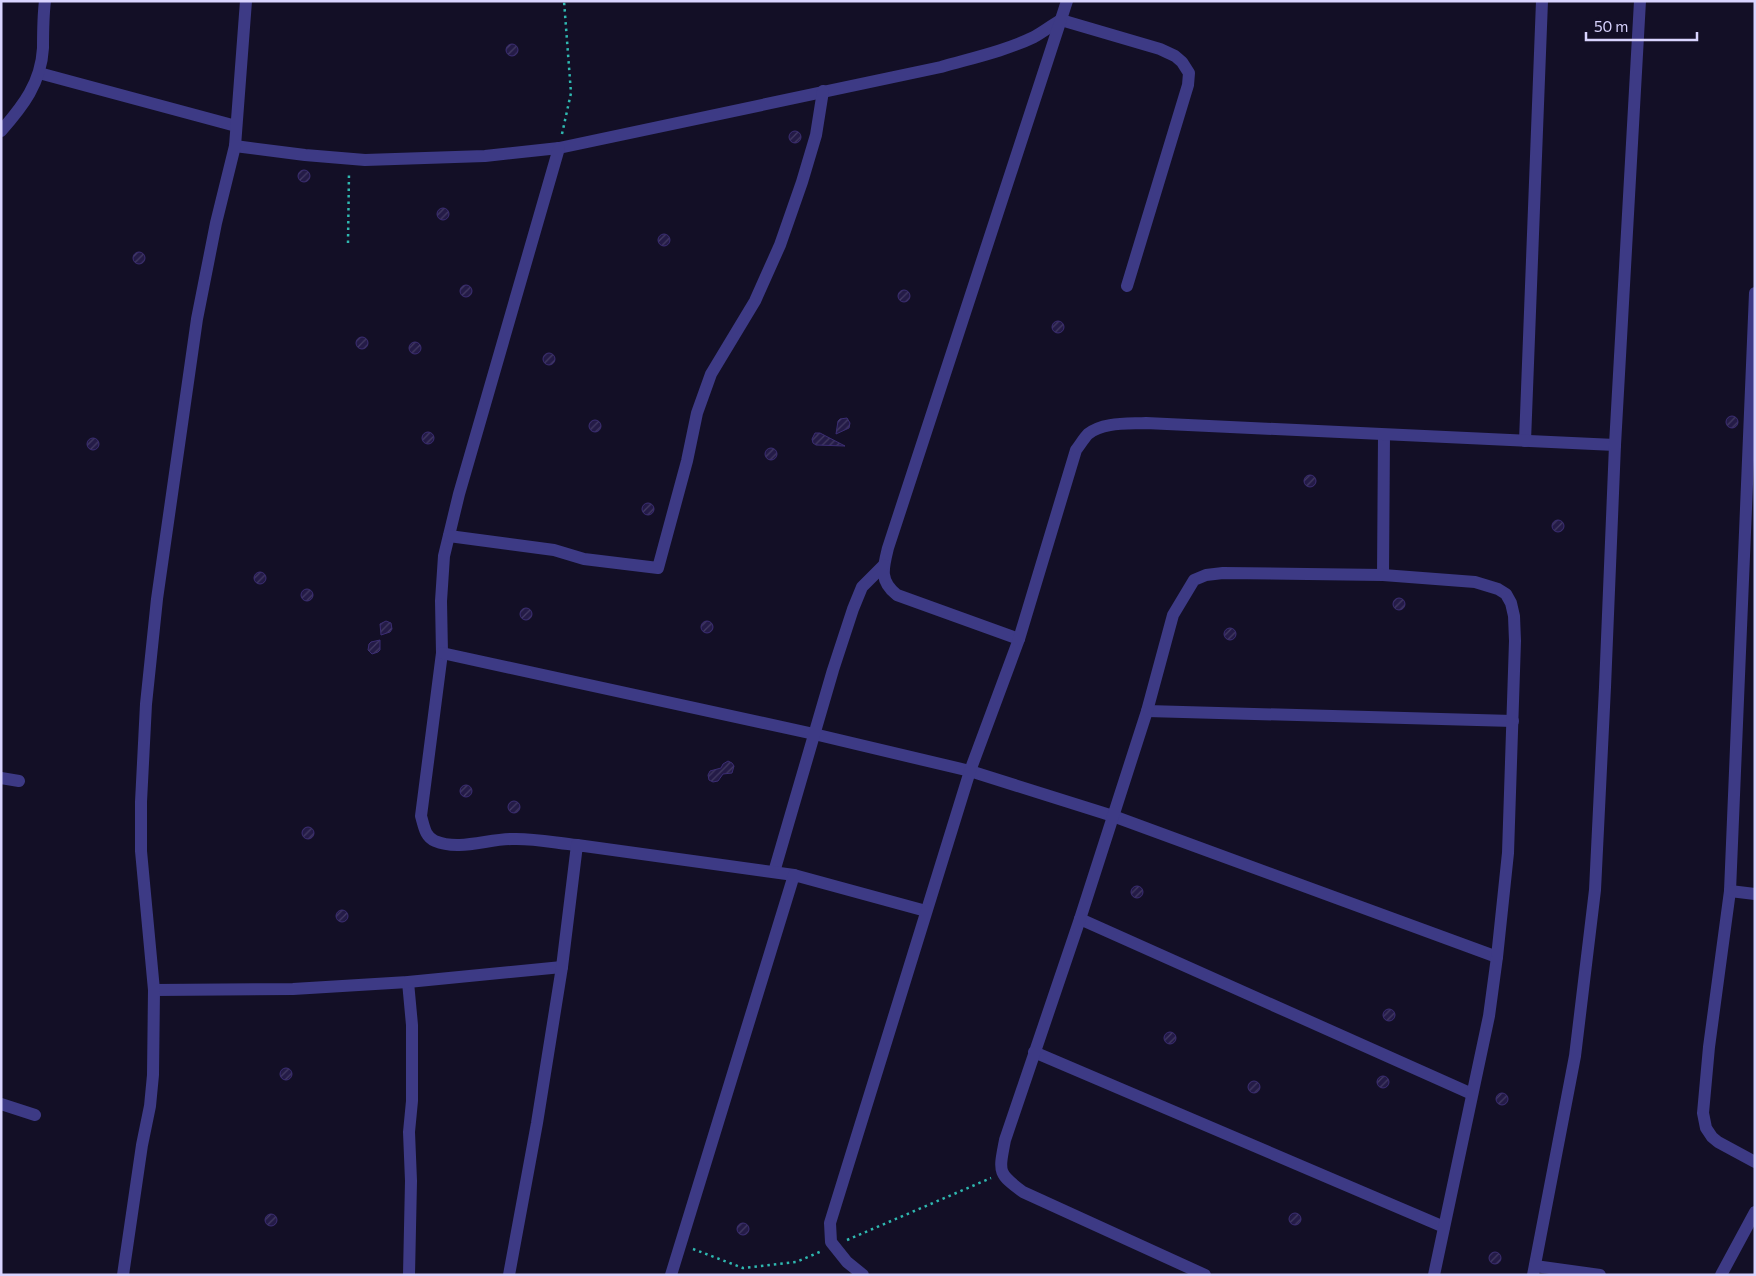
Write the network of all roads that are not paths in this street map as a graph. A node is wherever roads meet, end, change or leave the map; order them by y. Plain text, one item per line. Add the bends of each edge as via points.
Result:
1 (45, 1) edge
2 (246, 1) edge
3 (1067, 1) edge
4 (1542, 1) edge
5 (1640, 1) edge
6 (1061, 20) junction
7 (39, 73) junction
8 (823, 91) junction
9 (236, 126) junction
10 (1, 131) edge
11 (235, 146) junction
12 (559, 148) junction
13 (1127, 286) dead end
14 (1755, 293) edge
15 (1384, 436) junction
16 (1525, 441) junction
17 (1615, 445) junction
18 (1751, 466) edge
19 (449, 536) junction
20 (884, 565) junction
21 (1383, 575) junction
22 (1749, 603) edge
23 (1019, 638) junction
24 (442, 652) junction
25 (1147, 711) junction
26 (1513, 721) junction
27 (814, 734) junction
28 (970, 771) junction
29 (1, 778) edge
30 (19, 781) dead end
31 (1113, 816) junction
32 (577, 845) junction
33 (774, 872) junction
34 (794, 875) junction
35 (1730, 891) junction
36 (1755, 894) edge
37 (926, 911) junction
38 (1080, 919) junction
39 (1497, 956) junction
40 (562, 967) junction
41 (408, 982) junction
42 (154, 990) junction
43 (1034, 1052) junction
44 (1472, 1094) junction
45 (1, 1104) edge
46 (35, 1115) dead end
47 (1755, 1162) edge
48 (1755, 1212) edge
49 (1444, 1227) junction
50 (1534, 1270) edge
51 (123, 1275) edge
52 (409, 1275) edge
53 (509, 1275) edge
54 (670, 1275) edge
55 (863, 1275) edge
56 (1205, 1275) edge
57 (1434, 1275) edge
58 (1600, 1275) edge
59 (1721, 1275) edge

1 - 7 street
2 - 9 street
3 - 6 street
4 - 16 street
5 - 17 street
6 - 8 street via 1035,36 987,54 941,67
6 - 13 street via 1160,50 1180,59 1189,73
6 - 20 street
7 - 9 street
7 - 10 street via 26,101
8 - 12 street
8 - 19 street via 816,135 780,245 755,301 711,374 658,568
9 - 11 street
11 - 12 street via 365,160 485,156
11 - 42 street via 197,320 157,599 146,704 141,851
12 - 19 street
14 - 18 street
15 - 16 street
15 - 21 street
15 - 23 street via 1146,424 1098,428 1076,450
16 - 17 street
17 - 50 street via 1595,890 1575,1056
18 - 22 street
19 - 24 street via 444,556 441,601
20 - 23 street via 885,582 897,595
20 - 27 street via 862,587 832,670
21 - 25 street via 1223,573 1194,580 1173,615
21 - 26 street via 1476,582 1506,594 1511,604 1515,632
22 - 35 street
23 - 28 street
24 - 27 street
24 - 32 street via 422,816 428,836 447,844 514,839
25 - 26 street
25 - 31 street
26 - 39 street via 1508,853
27 - 28 street
27 - 33 street
28 - 31 street
28 - 37 street
29 - 30 street
31 - 38 street
31 - 39 street
32 - 33 street
32 - 40 street
33 - 34 street
34 - 37 street
34 - 54 street
35 - 36 street
35 - 47 street via 1703,1113 1706,1128 1718,1142
37 - 55 street via 830,1223 831,1242
38 - 43 street
38 - 44 street
39 - 44 street via 1489,1016
40 - 41 street
40 - 53 street
41 - 42 street
41 - 52 street via 412,1026
42 - 51 street via 150,1106
43 - 49 street
43 - 56 street via 1005,1140 1001,1164 1006,1179 1035,1199
44 - 49 street
45 - 46 street
48 - 59 street
49 - 57 street
50 - 58 street

